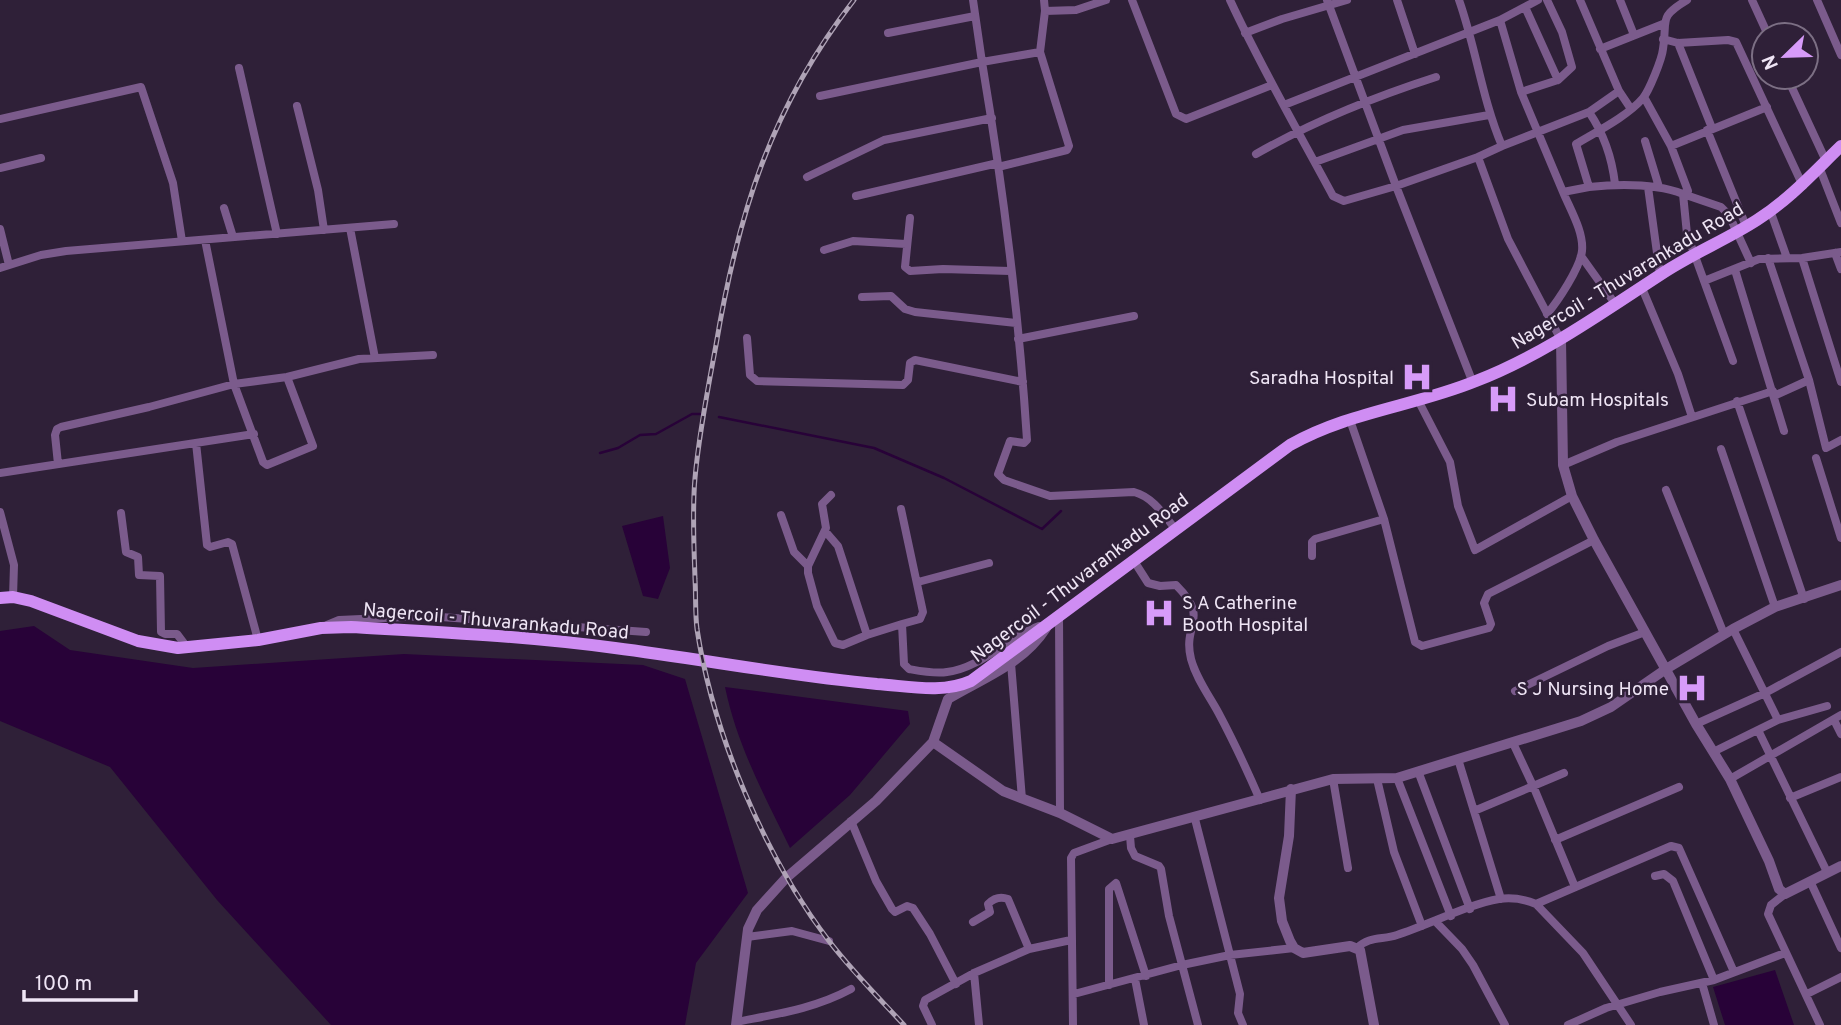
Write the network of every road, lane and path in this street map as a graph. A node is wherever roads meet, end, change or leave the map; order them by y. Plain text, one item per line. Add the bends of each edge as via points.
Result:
1 (973, 0) edge
2 (1044, 0) edge
3 (1106, 0) edge
4 (1132, 0) edge
5 (1230, 0) edge
6 (1347, 0) edge
7 (1397, 0) edge
8 (1547, 0) edge
9 (1580, 0) edge
10 (1620, 0) edge
11 (1752, 0) edge
12 (1817, 0) edge
13 (1460, 1) edge
14 (1682, 1) edge
15 (1328, 3) edge
16 (1531, 3) edge
17 (1045, 11) junction
18 (975, 16) junction
19 (1500, 20) junction
20 (1762, 21) edge
21 (1663, 24) junction
22 (888, 33) dead end
23 (1245, 33) junction
24 (1470, 33) junction
25 (1634, 35) junction
26 (1663, 39) junction
27 (1678, 43) junction
28 (1600, 49) junction
29 (1040, 52) junction
30 (1415, 54) junction
31 (1841, 55) edge
32 (982, 62) junction
33 (239, 68) dead end
34 (1355, 76) junction
35 (1436, 76) dead end
36 (1558, 80) junction
37 (1272, 85) junction
38 (1619, 91) junction
39 (1793, 91) edge
40 (1521, 92) junction
41 (820, 96) dead end
42 (1644, 97) junction
43 (1365, 102) junction
44 (1284, 104) junction
45 (297, 106) dead end
46 (1767, 107) junction
47 (1631, 108) junction
48 (1589, 112) junction
49 (1489, 115) junction
50 (992, 118) junction
51 (0, 119) edge
52 (1601, 129) junction
53 (1709, 129) junction
54 (1299, 131) junction
55 (1537, 131) junction
56 (1378, 138) junction
57 (1645, 141) dead end
58 (1502, 146) junction
59 (1671, 146) junction
60 (1841, 146) edge
61 (1256, 154) dead end
62 (1478, 156) junction
63 (41, 158) dead end
64 (1315, 162) junction
65 (998, 165) junction
66 (1823, 165) junction
67 (0, 167) edge
68 (807, 177) dead end
69 (1615, 184) junction
70 (1396, 186) junction
71 (1803, 186) junction
72 (1589, 187) junction
73 (1647, 187) junction
74 (1659, 187) junction
75 (1563, 192) junction
76 (1683, 194) junction
77 (856, 196) dead end
78 (225, 208) dead end
79 (1770, 210) junction
80 (910, 218) dead end
81 (1841, 223) edge
82 (394, 224) dead end
83 (351, 228) junction
84 (0, 229) edge
85 (1741, 229) junction
86 (324, 230) junction
87 (276, 234) junction
88 (233, 237) junction
89 (205, 240) junction
90 (181, 241) junction
91 (906, 244) junction
92 (824, 250) dead end
93 (1838, 252) edge
94 (1695, 255) junction
95 (1581, 256) junction
96 (1768, 258) junction
97 (1787, 258) junction
98 (1802, 258) junction
99 (1751, 263) junction
100 (4, 266) edge
101 (1841, 269) edge
102 (1735, 270) junction
103 (1010, 271) junction
104 (1660, 275) junction
105 (1704, 281) junction
106 (1642, 288) junction
107 (862, 297) dead end
108 (1616, 305) junction
109 (1546, 314) junction
110 (1134, 316) dead end
111 (1016, 323) junction
112 (747, 338) dead end
113 (1018, 339) junction
114 (1561, 340) junction
115 (433, 355) dead end
116 (375, 358) junction
117 (1733, 361) dead end
118 (287, 377) junction
119 (1809, 380) junction
120 (1023, 382) junction
121 (1841, 382) edge
122 (1473, 383) junction
123 (234, 384) junction
124 (1773, 393) junction
125 (1418, 400) junction
126 (1737, 401) junction
127 (1692, 417) junction
128 (1350, 420) junction
129 (1784, 431) dead end
130 (254, 434) junction
131 (1841, 440) edge
132 (196, 443) junction
133 (1721, 449) dead end
134 (1816, 457) dead end
135 (58, 464) junction
136 (1563, 465) junction
137 (0, 473) edge
138 (1666, 490) dead end
139 (831, 495) dead end
140 (1572, 496) junction
141 (901, 509) dead end
142 (0, 512) edge
143 (121, 513) dead end
144 (781, 515) dead end
145 (1384, 519) junction
146 (1176, 530) junction
147 (825, 531) junction
148 (1841, 538) edge
149 (1594, 540) junction
150 (1312, 556) dead end
151 (1134, 561) junction
152 (989, 563) dead end
153 (808, 566) junction
154 (918, 582) junction
155 (1841, 585) edge
156 (6, 598) edge
157 (1804, 599) junction
158 (1775, 607) junction
159 (1054, 619) junction
160 (902, 624) junction
161 (321, 628) junction
162 (646, 632) dead end
163 (1645, 632) junction
164 (1729, 632) junction
165 (867, 635) junction
166 (258, 639) junction
167 (186, 646) junction
168 (1840, 654) edge
169 (1011, 663) junction
170 (1666, 669) junction
171 (1515, 691) dead end
172 (1765, 692) junction
173 (1827, 706) dead end
174 (1837, 717) edge
175 (1778, 720) junction
176 (1696, 723) junction
177 (1758, 730) junction
178 (1841, 734) edge
179 (933, 742) junction
180 (1513, 743) junction
181 (1713, 752) junction
182 (1770, 757) junction
183 (1458, 758) junction
184 (1418, 771) junction
185 (1564, 773) dead end
186 (1841, 777) edge
187 (1397, 778) junction
188 (1333, 779) junction
189 (1377, 779) junction
190 (1730, 779) junction
191 (1679, 786) dead end
192 (1534, 788) junction
193 (1291, 789) junction
194 (1790, 798) junction
195 (1022, 799) junction
196 (1260, 800) junction
197 (1474, 811) junction
198 (1060, 813) junction
199 (1195, 819) junction
200 (851, 821) junction
201 (1130, 836) junction
202 (1112, 839) junction
203 (1555, 840) junction
204 (1841, 866) edge
205 (1348, 869) dead end
206 (1827, 872) junction
207 (1655, 876) dead end
208 (1810, 881) junction
209 (1575, 887) junction
210 (1785, 894) junction
211 (1501, 899) junction
212 (1536, 904) junction
213 (1470, 909) junction
214 (1451, 916) junction
215 (1435, 921) junction
216 (973, 922) dead end
217 (1422, 926) junction
218 (747, 937) junction
219 (1071, 940) junction
220 (829, 941) dead end
221 (1357, 947) junction
222 (1294, 948) junction
223 (1841, 948) edge
224 (1029, 949) junction
225 (1785, 953) junction
226 (1230, 955) junction
227 (1182, 965) junction
228 (1734, 972) junction
229 (974, 973) junction
230 (1146, 976) junction
231 (1841, 977) edge
232 (1135, 979) junction
233 (1714, 980) junction
234 (1702, 983) junction
235 (956, 984) junction
236 (1109, 985) junction
237 (851, 989) dead end
238 (1074, 994) junction
239 (1807, 995) junction
240 (1618, 1005) junction
241 (736, 1024) edge
242 (932, 1025) edge
243 (979, 1025) edge
244 (1073, 1025) edge
245 (1144, 1025) edge
246 (1198, 1025) edge
247 (1243, 1025) edge
248 (1374, 1025) edge
249 (1505, 1025) edge
250 (1569, 1025) edge
251 (1631, 1025) edge
252 (1714, 1025) edge
253 (1819, 1025) edge

1 - 18 street
2 - 17 street
3 - 17 street via 1076,9
4 - 37 street via 1181,118
5 - 23 street
6 - 15 street
7 - 30 street
8 - 36 street via 1573,68
9 - 28 street
10 - 25 street
11 - 20 street
12 - 31 street
13 - 24 street
14 - 21 street
15 - 23 street
15 - 34 street
16 - 19 street
16 - 36 street
17 - 29 street
18 - 22 street
18 - 32 street
19 - 24 street
19 - 40 street
21 - 25 street
21 - 26 street
23 - 37 street
24 - 30 street
24 - 49 street
25 - 28 street
26 - 27 street
26 - 42 street
27 - 46 street via 1736,42
27 - 53 street
28 - 38 street
29 - 32 street
29 - 65 street via 1069,146
30 - 34 street
32 - 41 street
32 - 50 street
33 - 87 street
34 - 43 street
34 - 44 street
35 - 43 street
36 - 40 street
37 - 44 street
38 - 47 street
38 - 48 street
39 - 66 street
40 - 55 street
42 - 47 street
42 - 59 street
43 - 54 street
43 - 56 street
44 - 54 street
45 - 86 street
46 - 53 street
46 - 71 street
47 - 52 street
48 - 52 street
48 - 55 street
49 - 56 street
49 - 58 street
50 - 65 street
50 - 68 street via 884,140
51 - 90 street via 141,87 173,183
52 - 69 street
52 - 72 street via 1576,144
53 - 59 street
53 - 85 street
54 - 61 street
54 - 64 street
55 - 58 street
55 - 75 street
56 - 64 street
56 - 70 street
57 - 74 street
58 - 62 street
59 - 76 street via 1688,189
60 - 66 main road, Nagercoil - Thuvarankadu Road
62 - 70 street
62 - 109 street via 1507,239
63 - 67 street
64 - 70 street via 1338,200
65 - 77 street
65 - 103 street
66 - 71 main road, Nagercoil - Thuvarankadu Road
66 - 81 street
69 - 72 street
69 - 73 street
70 - 122 street
71 - 79 main road, Nagercoil - Thuvarankadu Road
72 - 75 street
73 - 74 street
73 - 104 street
74 - 76 street
75 - 95 street via 1579,232
76 - 85 street via 1721,207
76 - 94 street via 1687,234
78 - 88 street
79 - 85 main road, Nagercoil - Thuvarankadu Road
79 - 97 street
80 - 91 street
82 - 83 street
83 - 86 street
83 - 116 street
84 - 100 street
85 - 94 main road, Nagercoil - Thuvarankadu Road
85 - 99 street
86 - 87 street
87 - 88 street
88 - 89 street
89 - 90 street
89 - 123 street
90 - 100 street via 66,251
91 - 92 street via 863,240
91 - 103 street via 905,267 910,271
93 - 98 street
93 - 101 street
94 - 104 main road, Nagercoil - Thuvarankadu Road
94 - 105 street
95 - 108 street
95 - 109 street via 1560,298
96 - 97 street
96 - 99 street
96 - 119 street
97 - 98 street
98 - 121 street
99 - 102 street
102 - 105 street
102 - 124 street
103 - 111 street
104 - 106 main road, Nagercoil - Thuvarankadu Road
105 - 117 street
106 - 108 main road, Nagercoil - Thuvarankadu Road
106 - 127 street
107 - 111 street via 891,296 915,312
108 - 114 main road, Nagercoil - Thuvarankadu Road
109 - 114 street
110 - 113 street
111 - 113 street
112 - 120 street via 750,375 757,381 902,385 915,360
113 - 120 street
114 - 122 main road, Nagercoil - Thuvarankadu Road
114 - 136 street
115 - 116 street
116 - 118 street
118 - 123 street
118 - 130 street via 313,446 267,465
119 - 124 street
119 - 131 street via 1826,447
120 - 146 street via 1027,440 1010,441 999,477 1050,496 1142,494
122 - 125 main road, Nagercoil - Thuvarankadu Road
123 - 130 street
123 - 135 street via 61,426 55,435
124 - 126 street
124 - 129 street
125 - 128 main road, Nagercoil - Thuvarankadu Road
125 - 140 street via 1450,462 1458,506 1475,550
126 - 127 street
126 - 157 street
127 - 136 street
128 - 145 street
128 - 146 main road, Nagercoil - Thuvarankadu Road via 1277,453
130 - 132 street
132 - 135 street
132 - 166 street via 207,545 232,544
133 - 158 street
134 - 148 street
135 - 137 street
136 - 140 street
138 - 164 street
139 - 147 street via 822,504
140 - 149 street
141 - 154 street
142 - 156 street via 14,565
143 - 167 street via 126,552 138,557 139,575 160,576 160,632 177,634
144 - 153 street via 794,552
145 - 149 street via 1415,642 1422,646 1489,628 1484,603 1488,594
145 - 150 street via 1315,539
146 - 151 main road, Nagercoil - Thuvarankadu Road
147 - 153 street
147 - 165 street via 838,546
149 - 163 street
151 - 159 main road, Nagercoil - Thuvarankadu Road
151 - 196 street via 1148,583 1176,585 1194,610 1190,656 1196,675
152 - 154 street
153 - 165 street via 814,598 834,642 842,646
154 - 160 street via 923,615
155 - 157 street
156 - 167 main road, Nagercoil - Thuvarankadu Road via 31,601 138,641
157 - 158 street
158 - 164 street
159 - 160 street via 946,673 906,667
159 - 161 main road, Nagercoil - Thuvarankadu Road via 971,681 940,689 834,680 535,639
159 - 169 street via 1034,645
159 - 198 street
160 - 165 street
161 - 162 street via 339,620 427,616
161 - 166 main road, Nagercoil - Thuvarankadu Road
163 - 170 street
163 - 171 street
164 - 170 street
164 - 172 street
166 - 167 main road, Nagercoil - Thuvarankadu Road
168 - 172 street
169 - 179 street via 948,699
169 - 195 street
170 - 176 street
170 - 180 street via 1598,714
172 - 175 street
172 - 176 street
173 - 175 street
174 - 178 street
174 - 182 street
175 - 177 street
176 - 181 street
177 - 181 street
177 - 182 street
179 - 195 street via 1003,791
179 - 200 street
180 - 183 street
180 - 192 street
181 - 190 street
182 - 190 street
182 - 194 street
183 - 184 street
183 - 197 street
184 - 187 street
184 - 213 street
185 - 192 street
186 - 194 street
187 - 189 street
187 - 214 street
188 - 189 street
188 - 193 street
188 - 205 street
189 - 217 street via 1394,852
190 - 210 street
191 - 203 street
192 - 197 street
192 - 203 street
193 - 196 street
193 - 222 street via 1279,898 1282,921
194 - 206 street
195 - 198 street
196 - 199 street
197 - 211 street
198 - 202 street
199 - 201 street
199 - 226 street
200 - 218 street via 757,910
200 - 235 street via 891,909 913,908
201 - 202 street
201 - 227 street via 1135,856 1161,869
202 - 219 street via 1072,856
203 - 209 street
204 - 206 street
206 - 208 street
207 - 233 street via 1664,874 1673,881
208 - 210 street
208 - 223 street
209 - 212 street
209 - 228 street via 1676,845
210 - 225 street via 1771,905 1768,914
211 - 212 street
211 - 213 street
212 - 240 street via 1583,953
213 - 214 street
214 - 215 street
215 - 217 street
215 - 249 street via 1473,965
216 - 224 street via 988,915 993,900 1008,899
217 - 221 street via 1369,939
218 - 220 street via 792,931
218 - 241 street
219 - 224 street
219 - 238 street
221 - 222 street via 1303,953
221 - 248 street
222 - 226 street
224 - 229 street
225 - 228 street
225 - 239 street
226 - 227 street
226 - 247 street
227 - 230 street
227 - 246 street
228 - 233 street
229 - 235 street
229 - 243 street
230 - 232 street
230 - 236 street via 1116,883 1109,889
231 - 239 street
232 - 236 street
232 - 245 street
233 - 234 street
234 - 240 street
234 - 252 street
235 - 242 street via 923,1003
236 - 238 street
237 - 241 street via 828,1002
238 - 244 street
239 - 253 street
240 - 250 street
240 - 251 street

